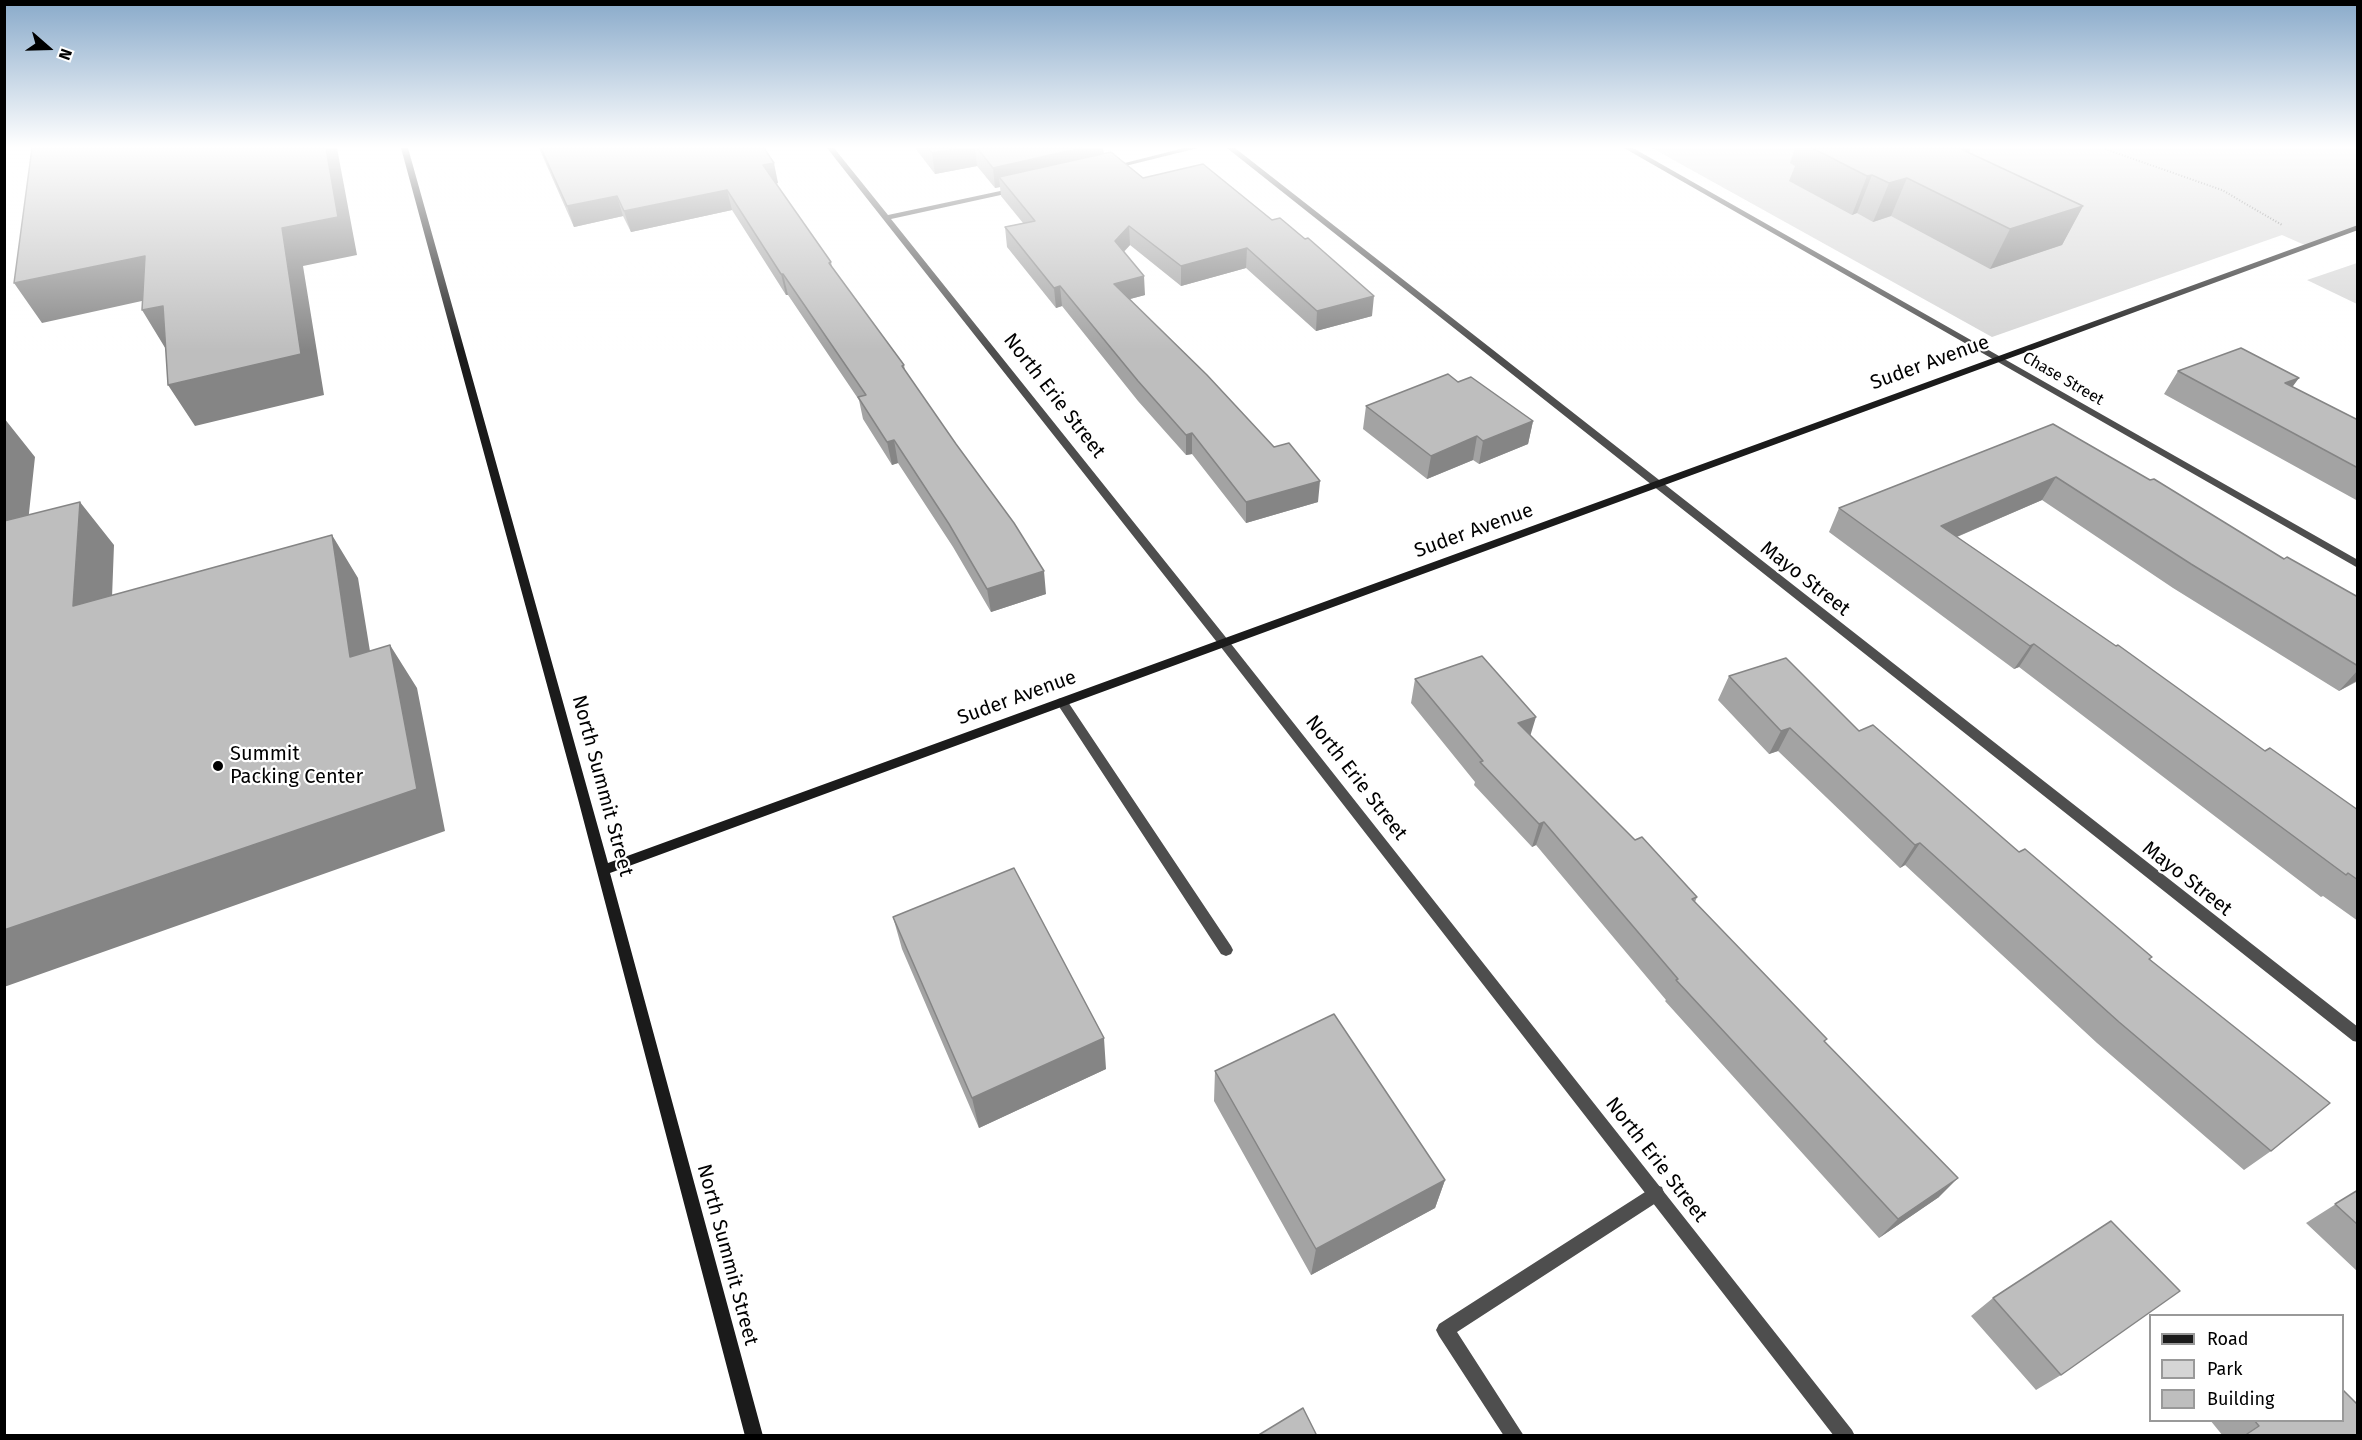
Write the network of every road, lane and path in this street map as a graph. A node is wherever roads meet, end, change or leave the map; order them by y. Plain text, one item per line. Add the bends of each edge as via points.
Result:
1 (423, 215) edge
2 (884, 215) edge
3 (899, 215) edge
4 (1315, 215) edge
5 (1745, 215) edge
6 (2266, 215) edge
7 (886, 218) junction
8 (2358, 227) edge
9 (2288, 228) dead end
10 (1999, 359) junction
11 (1656, 485) junction
12 (2358, 565) edge
13 (1224, 643) junction
14 (1062, 702) junction
15 (603, 870) junction
16 (1226, 950) dead end
17 (2358, 1036) edge
18 (1656, 1194) junction
19 (754, 1436) edge
20 (1515, 1436) edge
21 (1846, 1436) edge

1 - 15 street, North Summit Street
2 - 7 street, North Erie Street
3 - 7 street
4 - 11 street, Mayo Street
5 - 10 street, Chase Street
6 - 9 path
7 - 13 street, North Erie Street
8 - 10 street, Suder Avenue
10 - 11 street, Suder Avenue
10 - 12 street, Chase Street
11 - 13 street, Suder Avenue
11 - 17 street, Mayo Street
13 - 14 street, Suder Avenue
13 - 18 street, North Erie Street
14 - 15 street, Suder Avenue
14 - 16 street
15 - 19 street, North Summit Street
18 - 20 street via 1445,1330
18 - 21 street, North Erie Street

